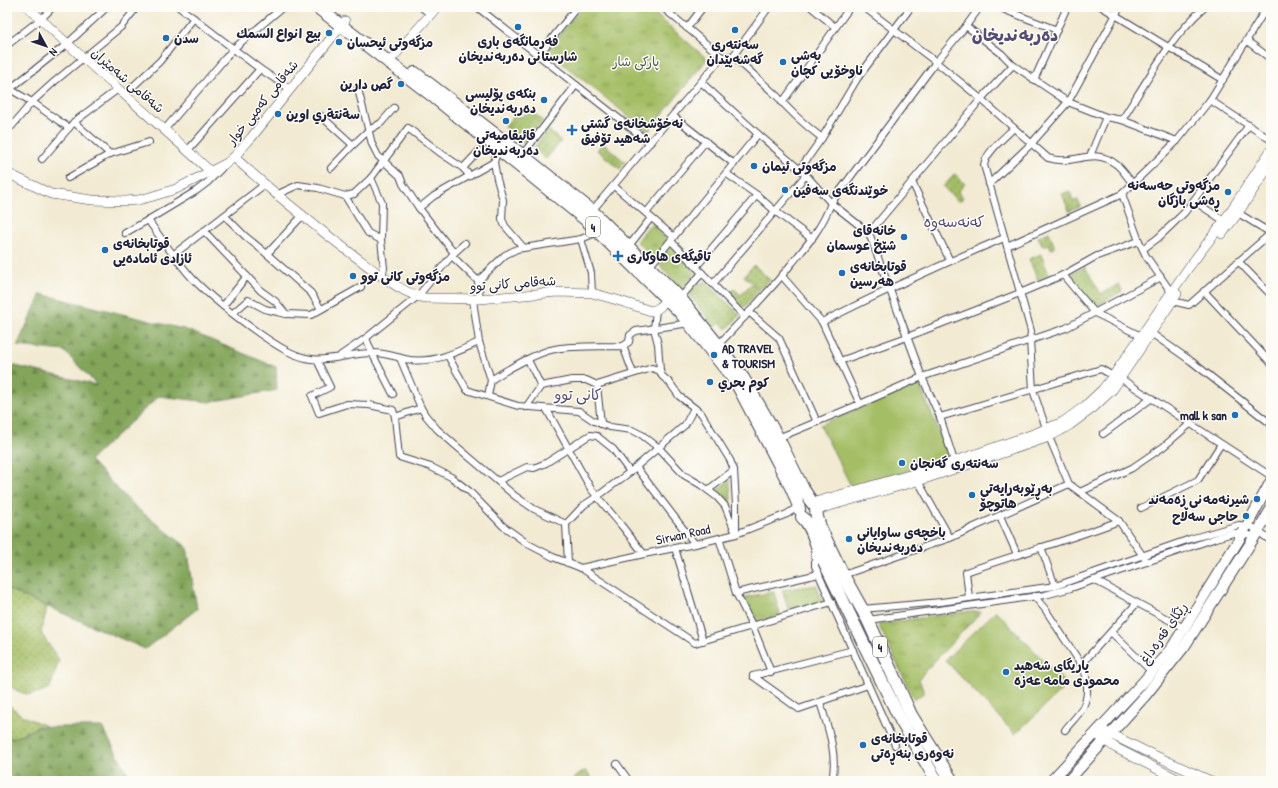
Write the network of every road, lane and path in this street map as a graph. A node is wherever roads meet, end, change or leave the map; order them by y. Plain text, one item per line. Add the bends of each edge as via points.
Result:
1 (28, 7) edge
2 (53, 7) edge
3 (107, 7) edge
4 (137, 7) edge
5 (179, 7) edge
6 (284, 7) edge
7 (317, 7) edge
8 (326, 7) edge
9 (421, 7) edge
10 (437, 7) edge
11 (476, 7) edge
12 (577, 7) edge
13 (662, 7) edge
14 (703, 7) edge
15 (769, 7) edge
16 (811, 7) edge
17 (850, 7) edge
18 (864, 7) edge
19 (911, 7) edge
20 (980, 7) edge
21 (999, 7) edge
22 (1067, 7) edge
23 (1102, 7) edge
24 (1120, 7) edge
25 (1267, 7) edge
26 (1201, 8) edge
27 (1011, 10) edge
28 (1116, 14) junction
29 (431, 15) junction
30 (194, 18) junction
31 (40, 19) junction
32 (343, 23) junction
33 (966, 26) junction
34 (835, 27) junction
35 (687, 28) junction
36 (894, 30) junction
37 (1057, 30) junction
38 (1247, 41) junction
39 (67, 44) junction
40 (7, 45) edge
41 (1169, 47) junction
42 (233, 49) junction
43 (394, 56) junction
44 (538, 56) junction
45 (733, 56) junction
46 (722, 57) junction
47 (84, 58) junction
48 (1271, 59) edge
49 (936, 62) junction
50 (1014, 65) junction
51 (260, 69) junction
52 (1034, 80) junction
53 (1223, 80) junction
54 (702, 83) junction
55 (576, 86) junction
56 (290, 89) junction
57 (358, 89) dead end
58 (8, 90) edge
59 (121, 92) junction
60 (981, 99) junction
61 (1210, 100) junction
62 (32, 102) junction
63 (1068, 102) junction
64 (782, 103) junction
65 (394, 108) dead end
66 (321, 116) dead end
67 (673, 116) junction
68 (1106, 117) junction
69 (1122, 120) junction
70 (74, 122) junction
71 (1248, 125) junction
72 (12, 126) dead end
73 (69, 128) junction
74 (1014, 128) junction
75 (165, 129) junction
76 (369, 130) junction
77 (758, 134) junction
78 (822, 138) junction
79 (1271, 140) edge
80 (706, 141) junction
81 (1177, 141) junction
82 (149, 142) dead end
83 (650, 143) junction
84 (1031, 144) junction
85 (353, 145) junction
86 (498, 149) junction
87 (188, 150) junction
88 (479, 151) dead end
89 (110, 154) junction
90 (522, 155) junction
91 (1270, 155) edge
92 (1090, 156) junction
93 (42, 159) dead end
94 (230, 160) junction
95 (383, 161) junction
96 (494, 162) junction
97 (734, 164) junction
98 (331, 168) dead end
99 (463, 168) junction
100 (800, 169) junction
101 (211, 172) junction
102 (7, 173) edge
103 (727, 174) junction
104 (806, 175) junction
105 (470, 176) junction
106 (68, 178) dead end
107 (371, 178) junction
108 (912, 182) junction
109 (989, 184) junction
110 (1133, 184) junction
111 (264, 185) junction
112 (614, 186) junction
113 (1122, 194) junction
114 (276, 195) junction
115 (757, 195) junction
116 (345, 196) junction
117 (1194, 201) junction
118 (831, 203) junction
119 (420, 208) junction
120 (775, 212) junction
121 (1238, 213) junction
122 (588, 215) junction
123 (648, 215) junction
124 (225, 216) junction
125 (302, 216) junction
126 (148, 220) junction
127 (1224, 221) junction
128 (204, 231) junction
129 (598, 232) junction
130 (125, 233) dead end
131 (868, 233) junction
132 (1271, 233) edge
133 (1004, 238) junction
134 (581, 239) junction
135 (672, 239) junction
136 (812, 239) junction
137 (381, 240) junction
138 (1139, 241) junction
139 (465, 243) dead end
140 (1007, 246) junction
141 (523, 247) junction
142 (628, 247) junction
143 (1143, 249) junction
144 (267, 254) junction
145 (173, 255) junction
146 (453, 255) junction
147 (950, 261) junction
148 (1238, 261) junction
149 (649, 267) junction
150 (696, 267) junction
151 (702, 273) junction
152 (247, 276) junction
153 (782, 276) junction
154 (1062, 276) junction
155 (382, 277) junction
156 (1161, 277) junction
157 (478, 281) junction
158 (713, 284) junction
159 (361, 287) dead end
160 (890, 288) junction
161 (1204, 291) junction
162 (1270, 292) edge
163 (592, 293) junction
164 (1020, 293) junction
165 (1172, 296) junction
166 (417, 297) junction
167 (666, 298) junction
168 (680, 298) junction
169 (476, 300) junction
170 (223, 306) junction
171 (321, 309) junction
172 (656, 310) junction
173 (233, 313) junction
174 (1096, 313) junction
175 (286, 314) junction
176 (747, 314) junction
177 (822, 322) junction
178 (690, 323) junction
179 (654, 329) junction
180 (1150, 333) junction
181 (1141, 336) junction
182 (366, 338) junction
183 (907, 338) junction
184 (1030, 340) junction
185 (479, 342) junction
186 (718, 345) junction
187 (623, 346) junction
188 (372, 353) junction
189 (340, 356) junction
190 (448, 356) junction
191 (400, 358) junction
192 (317, 360) junction
193 (528, 360) junction
194 (840, 361) junction
195 (1271, 362) edge
196 (660, 371) junction
197 (633, 373) junction
198 (922, 377) junction
199 (1117, 377) junction
200 (491, 380) junction
201 (597, 385) junction
202 (542, 386) junction
203 (1034, 390) junction
204 (393, 394) dead end
205 (488, 396) junction
206 (1152, 398) junction
207 (860, 404) junction
208 (526, 407) junction
209 (421, 408) junction
210 (694, 408) junction
211 (547, 410) junction
212 (940, 416) junction
213 (395, 417) junction
214 (818, 422) junction
215 (601, 424) junction
216 (1190, 424) junction
217 (1271, 424) edge
218 (1048, 433) junction
219 (1103, 434) dead end
220 (778, 438) junction
221 (1221, 444) junction
222 (659, 448) junction
223 (568, 449) junction
224 (954, 461) junction
225 (636, 467) junction
226 (734, 470) junction
227 (630, 472) junction
228 (1271, 476) edge
229 (498, 481) junction
230 (918, 481) junction
231 (1271, 481) edge
232 (1069, 484) junction
233 (708, 490) junction
234 (1080, 492) junction
235 (598, 496) junction
236 (1141, 508) dead end
237 (807, 509) junction
238 (1271, 509) edge
239 (1000, 516) junction
240 (1119, 521) junction
241 (566, 524) junction
242 (1245, 529) junction
243 (736, 534) junction
244 (1263, 537) edge
245 (719, 538) junction
246 (950, 538) junction
247 (695, 544) junction
248 (1041, 547) junction
249 (675, 548) junction
250 (818, 549) junction
251 (644, 554) junction
252 (1017, 554) junction
253 (1143, 556) junction
254 (1147, 562) junction
255 (568, 563) junction
256 (581, 568) junction
257 (819, 574) junction
258 (844, 575) junction
259 (1094, 580) junction
260 (1055, 586) junction
261 (736, 593) junction
262 (1034, 596) junction
263 (969, 598) junction
264 (832, 602) junction
265 (1137, 603) junction
266 (865, 615) junction
267 (753, 627) junction
268 (1184, 628) junction
269 (1111, 632) junction
270 (703, 641) junction
271 (853, 650) junction
272 (1083, 667) junction
273 (771, 672) junction
274 (1152, 672) junction
275 (868, 685) junction
276 (820, 702) junction
277 (1065, 730) dead end
278 (1098, 731) junction
279 (1108, 737) junction
280 (895, 745) dead end
281 (1145, 751) junction
282 (1140, 761) junction
283 (617, 764) dead end
284 (630, 781) edge
285 (832, 781) edge
286 (937, 781) edge
287 (952, 781) edge
288 (1051, 781) edge
289 (1068, 781) edge
290 (1181, 781) edge
291 (1210, 781) edge

1 - 31 street, شەقامی شەمێران
2 - 31 street
3 - 39 street
4 - 47 street via 121,27
5 - 30 street
6 - 42 street
7 - 32 highway, 4
8 - 32 highway, 4
9 - 29 street
10 - 29 street
11 - 44 street
12 - 44 street
13 - 35 street
14 - 35 street
15 - 45 street
16 - 34 street
17 - 34 street
18 - 36 street
19 - 36 street
20 - 33 street
21 - 27 street
22 - 37 street
23 - 28 street
24 - 28 street
25 - 38 street
26 - 41 street
27 - 37 street
28 - 41 street
28 - 63 street
29 - 43 street
30 - 42 street
30 - 59 street via 160,61
31 - 39 street, شەقامی شەمێران
31 - 40 street
32 - 43 highway, 4
32 - 56 street, شەقامی کەمپی خوار
32 - 86 highway, 4
33 - 49 street
33 - 50 street
34 - 64 street
35 - 46 street
36 - 49 street
36 - 78 street via 857,79
37 - 52 street
38 - 48 street
38 - 53 street
39 - 47 street, شەقامی شەمێران
39 - 58 street
41 - 53 street
41 - 69 street
42 - 51 street
42 - 75 street
43 - 90 highway, 4
44 - 55 street
45 - 46 street
45 - 64 street
46 - 54 street
47 - 59 street, شەقامی شەمێران
47 - 62 street
49 - 60 street
49 - 118 street
50 - 52 street
50 - 60 street
51 - 56 street
51 - 87 street
52 - 63 street
53 - 61 street
54 - 67 street
54 - 77 street
55 - 83 street
55 - 90 street
56 - 94 street, شەقامی کەمپی خوار
57 - 76 street
58 - 62 street
59 - 70 street
59 - 75 street, شەقامی شەمێران
60 - 74 street
60 - 108 street
61 - 71 street
61 - 81 street
62 - 72 street
62 - 73 street
63 - 68 street
63 - 84 street
64 - 78 street
65 - 76 street via 381,123
66 - 85 street
67 - 80 street
67 - 83 street
68 - 69 street
68 - 92 street
69 - 81 street
70 - 73 street
70 - 89 street
71 - 79 street
71 - 117 street
73 - 93 street
74 - 84 street
74 - 109 street via 985,161
75 - 87 street, شەقامی شەمێران
76 - 85 street
76 - 95 street via 372,144
77 - 97 street
77 - 100 street
78 - 100 street
80 - 97 street
80 - 123 street
81 - 110 street
82 - 89 street
83 - 112 street
84 - 92 street via 1048,158 1058,161
84 - 109 street
85 - 98 street
86 - 96 street
86 - 122 highway, 4
87 - 101 street, شەقامی شەمێران
88 - 99 street
89 - 106 street
90 - 122 highway, 4
91 - 121 street
91 - 127 street
92 - 110 street via 1101,156 1114,162
94 - 101 street, شەقامی کەمپی خوار
94 - 111 street, شەقامی کانی توو
94 - 126 street via 196,191
95 - 99 street via 408,128
95 - 107 street
95 - 119 street via 400,176
96 - 105 street
96 - 141 street via 503,200 502,219
97 - 103 street
99 - 105 street
100 - 104 street
101 - 102 street, شەقامی کەمپی خوار via 162,194 126,201 92,200 51,194
103 - 115 street
103 - 135 street
104 - 118 street
104 - 120 street
105 - 119 street via 434,196
107 - 116 street via 354,194
107 - 137 street via 382,203
108 - 131 street
108 - 147 street
109 - 133 street
110 - 113 street
111 - 114 street, شەقامی کانی توو
111 - 124 street
112 - 122 street
112 - 123 street
113 - 138 street
113 - 140 street
114 - 116 street via 298,185
114 - 125 street, شەقامی کانی توو
115 - 120 street
115 - 150 street
116 - 137 street via 368,233
117 - 127 street
117 - 143 street via 1158,238
118 - 131 street
118 - 136 street via 827,215
119 - 146 street
120 - 136 street
120 - 158 street
121 - 132 street
121 - 165 street
122 - 129 highway, 4
122 - 142 highway, 4
123 - 135 street
123 - 142 street
124 - 128 street
124 - 144 street
125 - 144 street
125 - 155 street, شەقامی کانی توو
126 - 130 street
126 - 145 street
127 - 165 street
128 - 145 street
128 - 152 street
129 - 134 street
129 - 167 highway, 4
131 - 160 street
132 - 148 street
133 - 140 street
133 - 147 street
134 - 141 street
134 - 163 street via 591,273
135 - 149 street
135 - 150 street
136 - 153 street
137 - 155 street via 384,268
138 - 143 street
138 - 154 street via 1097,256
139 - 146 street
140 - 164 street
141 - 157 street via 505,255
142 - 149 highway, 4
143 - 156 street
144 - 171 street via 311,293
145 - 170 street
146 - 157 street
146 - 166 street
147 - 160 street
148 - 161 street
148 - 162 street
149 - 168 highway, 4
150 - 151 street
151 - 158 street
151 - 168 street
152 - 170 street
152 - 175 street
153 - 176 street
153 - 177 street
154 - 164 street
154 - 174 street
155 - 166 street, شەقامی کانی توو
156 - 165 street
156 - 174 street
157 - 169 street
158 - 176 street
159 - 171 street
160 - 177 street
160 - 183 street
161 - 165 street via 1189,305
161 - 195 street
163 - 169 street, شەقامی کانی توو via 557,292
163 - 172 street, شەقامی کانی توو via 651,311
164 - 183 street
164 - 184 street via 1031,330
165 - 180 street
165 - 181 street
166 - 169 street, شەقامی کانی توو
166 - 182 street
167 - 172 street
167 - 178 highway, 4
168 - 186 highway, 4
169 - 185 street
170 - 173 street
171 - 175 street via 311,315
172 - 179 street
173 - 175 street via 248,300
173 - 192 street via 290,353
174 - 181 street
174 - 184 street via 1066,328
176 - 186 street
176 - 214 street via 779,338
177 - 194 street
178 - 179 street
178 - 237 highway, 4 via 736,382 792,489
179 - 187 street via 636,331
179 - 196 street
180 - 199 street
180 - 217 street via 1191,361
181 - 199 street
182 - 188 street
182 - 189 street
183 - 194 street
183 - 198 street
184 - 198 street
184 - 203 street
185 - 190 street
185 - 200 street
186 - 220 highway, 4 via 742,378
187 - 193 street via 553,349
187 - 197 street
188 - 189 street
188 - 191 street
188 - 204 street
189 - 192 street
190 - 191 street via 416,361
190 - 205 street via 467,390
191 - 209 street
192 - 213 street via 330,387 312,396 319,413 347,404 369,405 393,410
193 - 200 street
193 - 202 street
194 - 207 street
196 - 197 street via 652,368
196 - 210 street via 679,396
197 - 201 street
198 - 207 street
198 - 212 street
199 - 203 street via 1101,370
199 - 206 street
199 - 218 street via 1085,406
200 - 205 street
201 - 202 street via 586,380 572,380
201 - 215 street
202 - 208 street
203 - 212 street
203 - 218 street
205 - 208 street
206 - 216 street
206 - 219 street
207 - 214 street
208 - 211 street
209 - 213 street
209 - 229 street via 437,429
210 - 222 street via 686,425
210 - 226 street via 701,413
211 - 215 street via 579,411
211 - 223 street
212 - 224 street
213 - 255 street via 399,457 431,467 451,477 469,491 503,526 528,544
214 - 220 street
215 - 222 street via 632,430
216 - 221 street
216 - 234 street via 1163,447 1132,468
218 - 224 street
218 - 230 street via 992,457
218 - 232 street
220 - 237 highway, 4 via 803,489
221 - 228 street
221 - 236 street via 1198,480
222 - 225 street
222 - 233 street via 684,475
223 - 227 street via 590,435 597,436 613,450
223 - 229 street via 546,463 534,468 527,467
223 - 235 street via 591,489
224 - 237 street via 822,500
225 - 227 street
225 - 247 street
226 - 233 street
226 - 243 street
227 - 235 street
229 - 241 street via 534,509
230 - 237 street via 826,507
230 - 246 street
231 - 242 main road, ڕێگای قەرەداغ
232 - 234 street
232 - 239 street
233 - 243 street via 724,506
234 - 240 street
235 - 241 street via 584,505
235 - 251 street
237 - 243 street, Sirwan Road
237 - 250 highway, 4 via 806,520
237 - 258 highway, 4 via 818,521
238 - 244 main road, ڕێگای قەرەداغ
239 - 246 street
239 - 252 street
240 - 248 street
240 - 253 street
241 - 255 street
242 - 244 street
242 - 244 street
242 - 253 street via 1239,525
242 - 254 street
242 - 268 main road, ڕێگای قەرەداغ
243 - 245 street, Sirwan Road
244 - 279 main road, ڕێگای قەرەداغ via 1184,647
245 - 247 street, Sirwan Road
245 - 261 street
246 - 258 street
247 - 249 street, Sirwan Road
248 - 252 street
248 - 260 street
249 - 251 street, Sirwan Road
249 - 270 street
250 - 257 street via 814,561
250 - 286 highway, 4 via 900,721
251 - 256 street, Sirwan Road
252 - 263 street via 966,572
253 - 254 street
253 - 260 street
254 - 259 street
255 - 256 street
256 - 270 street via 695,643
257 - 261 street
257 - 264 street
258 - 266 highway, 4
259 - 262 street
259 - 265 street
260 - 263 street
261 - 267 street
262 - 266 street
262 - 272 street
263 - 266 street
264 - 267 street
264 - 271 street
265 - 268 street
265 - 269 street
266 - 287 highway, 4 via 911,716
267 - 270 street
267 - 273 street
268 - 274 main road, ڕێگای قەرەداغ
269 - 272 street via 1087,658
269 - 274 street
271 - 273 street
271 - 275 street
272 - 277 street via 1087,692 1083,708
273 - 276 street via 753,676 799,709
274 - 278 main road, ڕێگای قەرەداغ
275 - 276 street
275 - 280 street
276 - 285 street via 834,751
278 - 279 street
278 - 288 main road, ڕێگای قەرەداغ
279 - 281 street
279 - 282 street
279 - 289 main road, ڕێگای قەرەداغ
281 - 282 street
281 - 291 street
282 - 290 street
283 - 284 street

